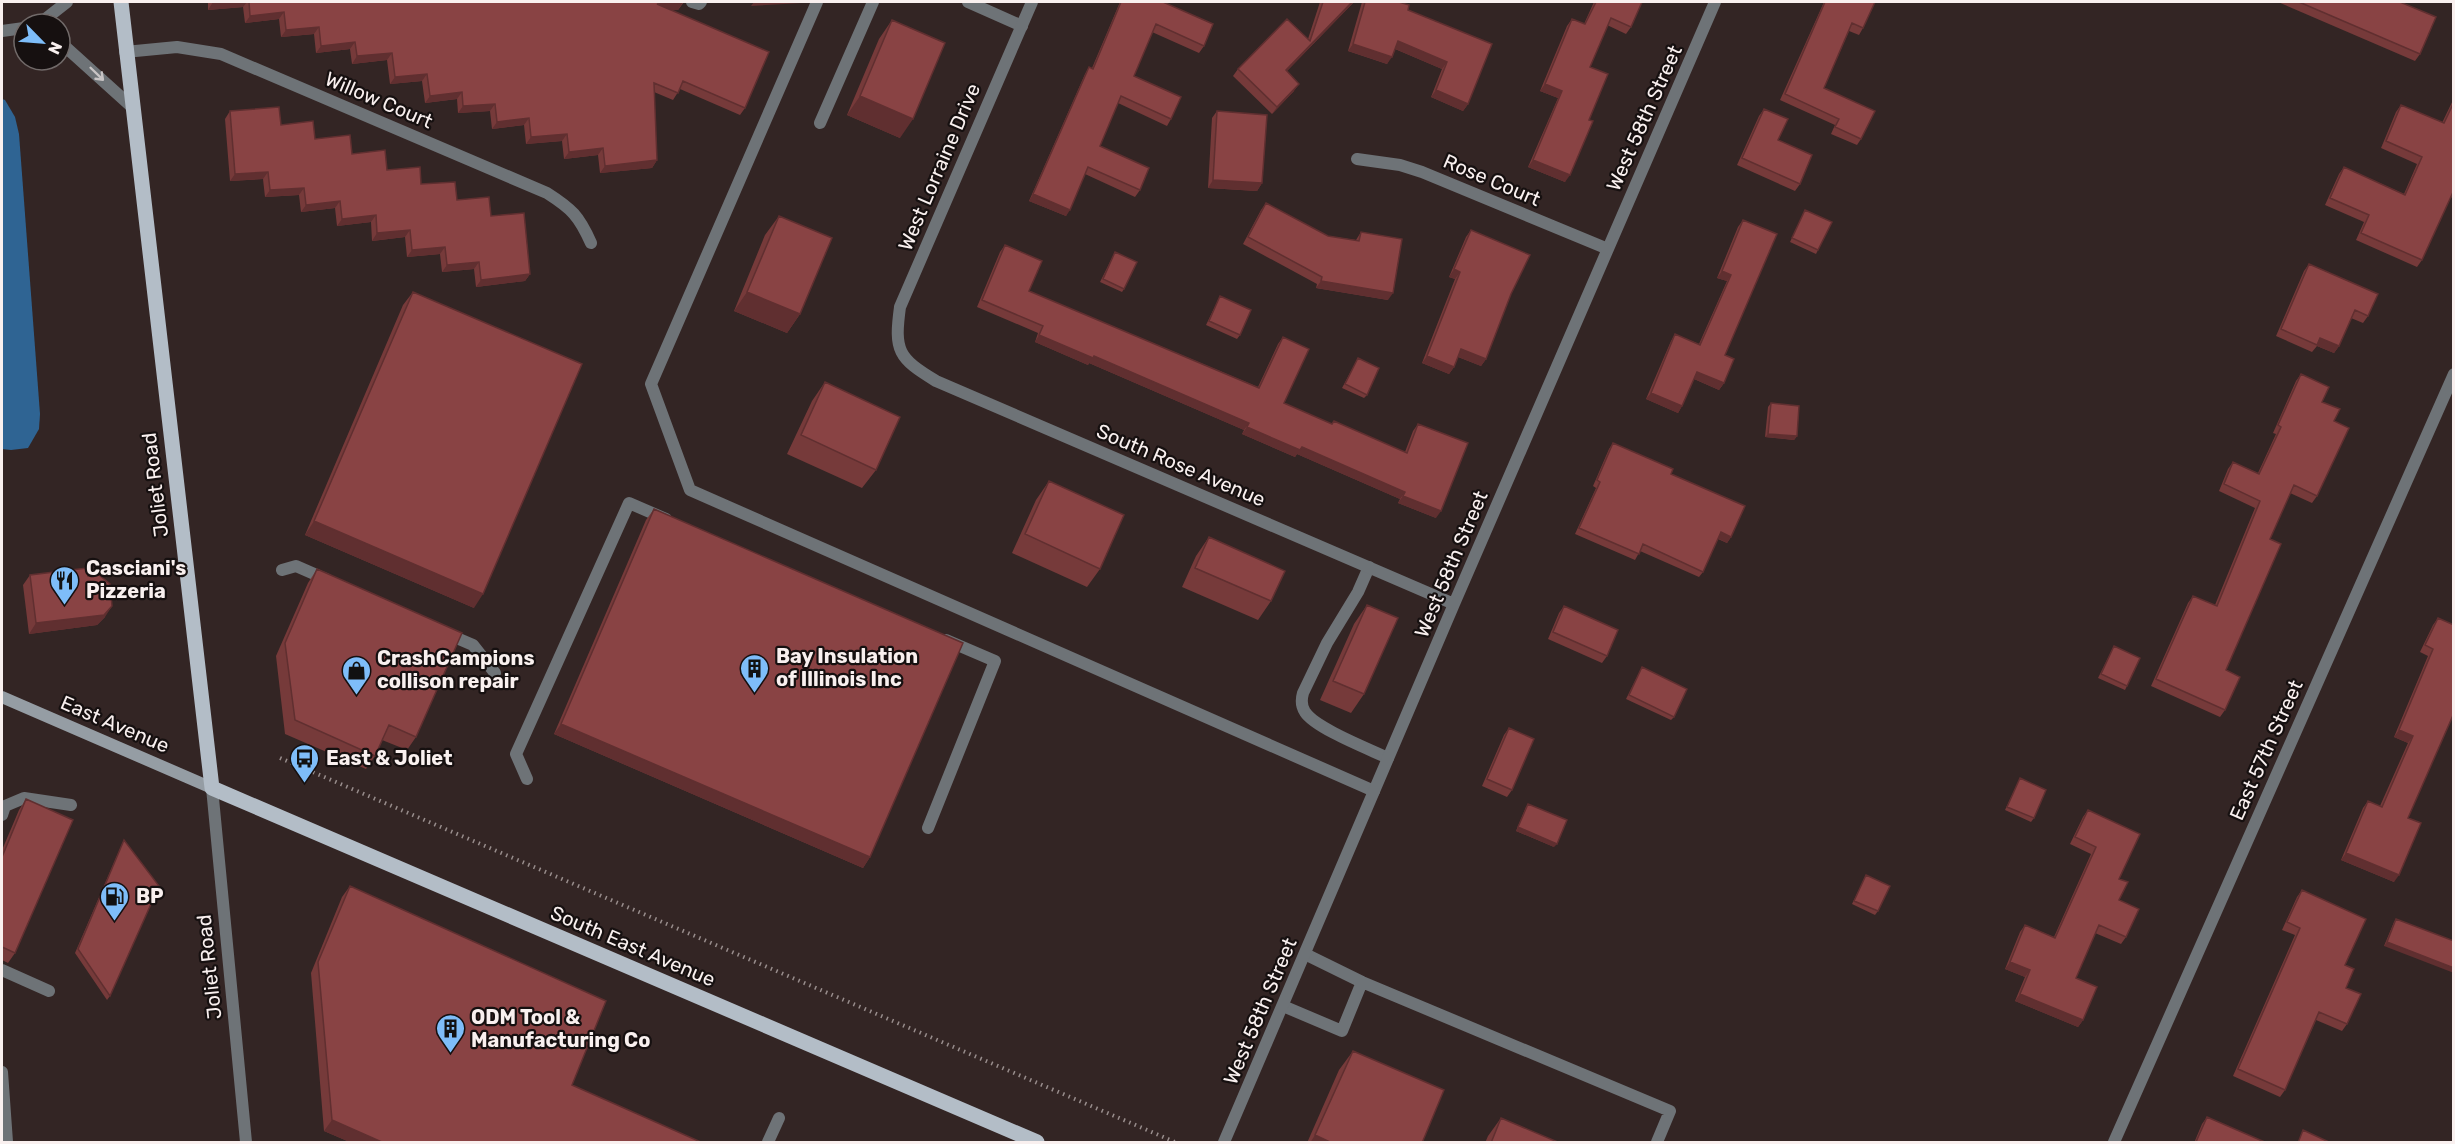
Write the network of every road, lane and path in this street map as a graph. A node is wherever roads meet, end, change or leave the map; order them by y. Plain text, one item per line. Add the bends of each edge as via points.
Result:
1 (67, 2) edge
2 (121, 2) edge
3 (818, 2) edge
4 (873, 2) edge
5 (968, 2) edge
6 (1032, 2) edge
7 (1715, 2) edge
8 (54, 12) edge
9 (1022, 26) junction
10 (125, 52) junction
11 (72, 53) edge
12 (132, 107) junction
13 (820, 123) dead end
14 (1357, 159) dead end
15 (591, 243) dead end
16 (1608, 249) junction
17 (899, 352) joint
18 (2454, 374) edge
19 (683, 526) edge
20 (1369, 567) junction
21 (282, 570) dead end
22 (338, 585) edge
23 (1454, 604) junction
24 (431, 626) edge
25 (930, 633) edge
26 (495, 673) dead end
27 (2, 696) edge
28 (280, 758) dead end
29 (1388, 758) junction
30 (527, 779) dead end
31 (212, 788) junction
32 (1374, 791) junction
33 (70, 806) dead end
34 (2, 815) edge
35 (928, 828) dead end
36 (1305, 954) junction
37 (2, 970) edge
38 (1362, 982) junction
39 (49, 991) dead end
40 (1283, 1006) junction
41 (2, 1072) edge
42 (779, 1118) dead end
43 (7, 1143) edge
44 (246, 1143) edge
45 (768, 1143) edge
46 (1037, 1143) edge
47 (1175, 1143) edge
48 (1224, 1143) edge
49 (1657, 1143) edge
50 (2114, 1143) edge

1 - 8 street
2 - 10 main road, Joliet Road
3 - 32 street via 651,384 690,490
4 - 13 street
5 - 9 street
6 - 9 street, West Lorraine Drive
7 - 16 street, West 58th Street
9 - 17 street, West Lorraine Drive via 900,307
10 - 12 main road, Joliet Road
10 - 15 street, Willow Court via 177,47 221,54 547,193 581,220
11 -> 12 street
12 - 31 main road, Joliet Road
14 - 16 street, Rose Court via 1422,172
16 - 23 street, West 58th Street
17 - 20 street, South Rose Avenue via 936,381
18 - 50 street, East 57th Street
19 - 30 street via 629,503 516,754
20 - 23 street, South Rose Avenue
20 - 29 street via 1327,643 1301,702 1313,722
21 - 22 street via 296,566
23 - 29 street, West 58th Street
24 - 26 street via 473,645
25 - 35 street via 995,661
27 - 31 street, East Avenue
28 - 47 path
29 - 32 street, West 58th Street
31 - 44 street, Joliet Road
31 - 46 main road, South East Avenue
32 - 36 street, West 58th Street
33 - 34 street via 24,798 5,806
36 - 38 street
36 - 40 street, West 58th Street
37 - 39 street
38 - 40 street via 1342,1031
38 - 49 street via 1670,1111
40 - 48 street, West 58th Street
41 - 43 street
42 - 45 street

